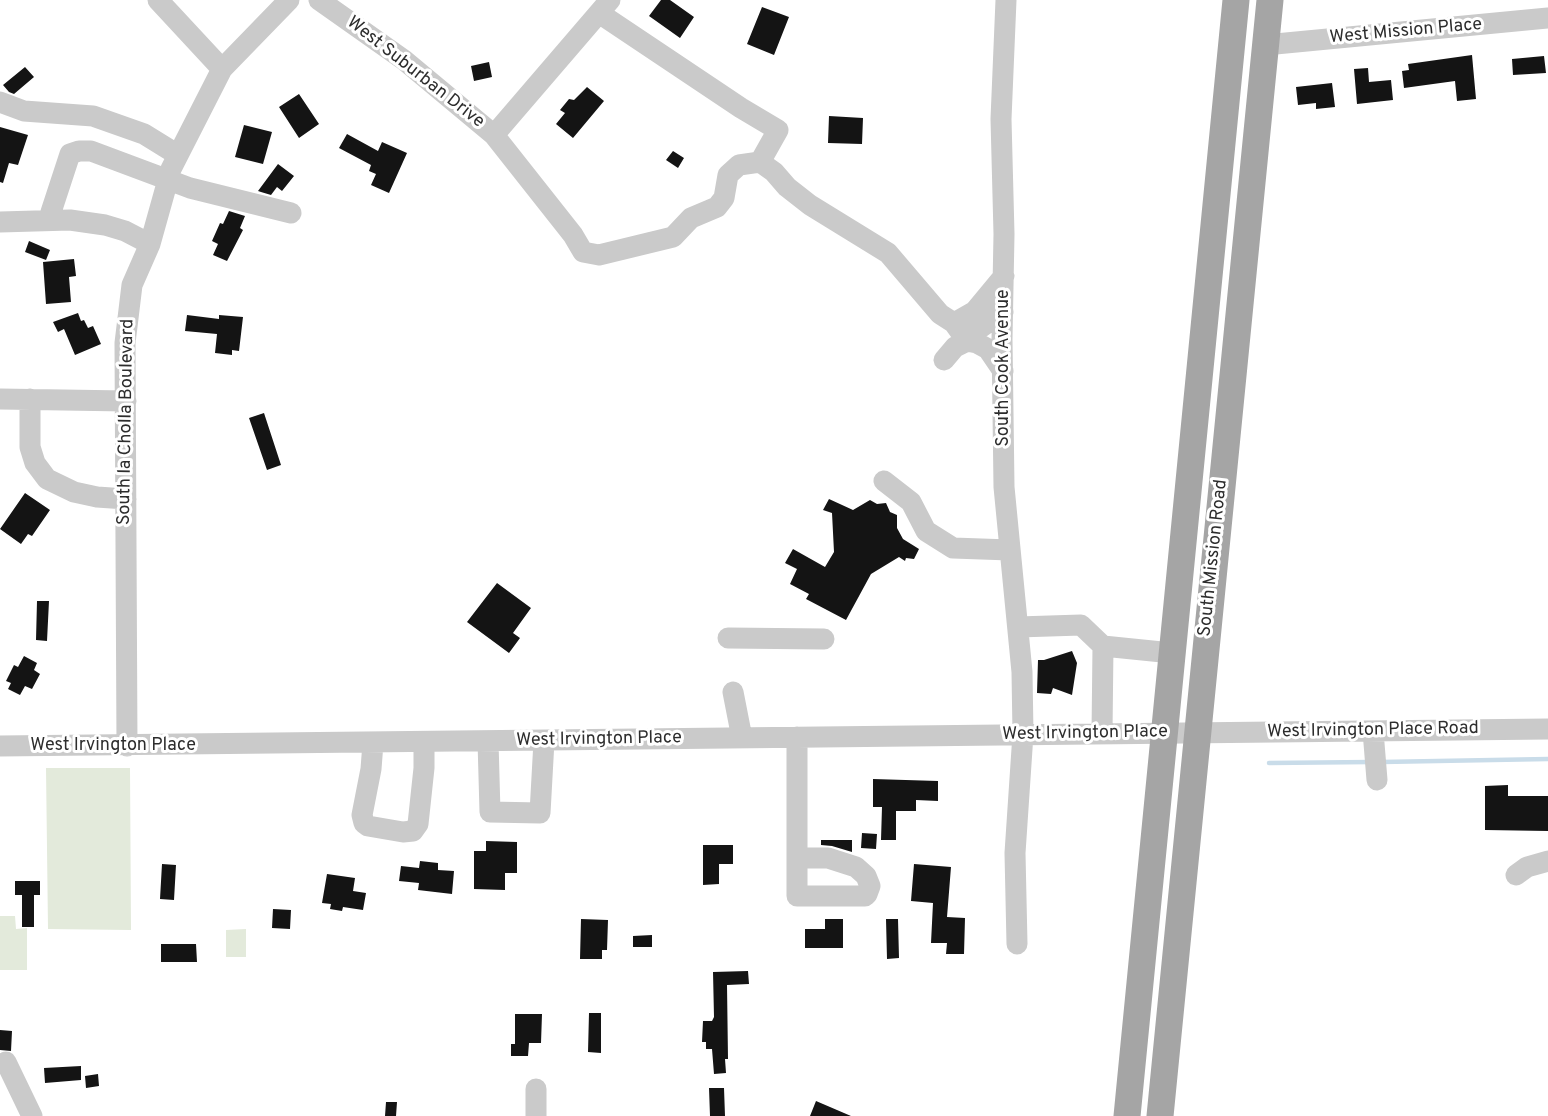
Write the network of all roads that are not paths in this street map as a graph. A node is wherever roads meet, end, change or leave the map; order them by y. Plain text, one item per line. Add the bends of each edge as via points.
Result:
1 (289, 0) edge
2 (319, 0) edge
3 (1006, 0) edge
4 (1236, 0) edge
5 (1270, 0) edge
6 (159, 1) edge
7 (604, 7) edge
8 (1548, 18) edge
9 (1265, 45) junction
10 (222, 69) junction
11 (0, 102) edge
12 (494, 135) junction
13 (178, 155) junction
14 (760, 162) junction
15 (167, 181) junction
16 (291, 213) dead end
17 (53, 220) junction
18 (0, 222) edge
19 (1213, 237) junction
20 (150, 243) junction
21 (1245, 244) junction
22 (1004, 276) junction
23 (1003, 312) junction
24 (954, 323) junction
25 (968, 341) junction
26 (944, 360) dead end
27 (1003, 371) junction
28 (0, 399) edge
29 (30, 399) junction
30 (126, 401) junction
31 (884, 481) dead end
32 (126, 499) junction
33 (1010, 550) junction
34 (1018, 627) junction
35 (728, 639) dead end
36 (824, 639) dead end
37 (1103, 646) junction
38 (1172, 653) junction
39 (733, 692) dead end
40 (1548, 729) edge
41 (1373, 731) junction
42 (1164, 733) junction
43 (1197, 733) junction
44 (1023, 734) junction
45 (1102, 734) junction
46 (797, 737) junction
47 (742, 738) junction
48 (488, 741) junction
49 (544, 741) junction
50 (424, 742) junction
51 (373, 743) junction
52 (127, 746) junction
53 (0, 747) edge
54 (1376, 768) dead end
55 (796, 858) dead end
56 (1548, 861) edge
57 (1515, 875) dead end
58 (1017, 944) dead end
59 (6, 1062) dead end
60 (536, 1089) dead end
61 (32, 1116) edge
62 (536, 1116) edge
63 (1127, 1116) edge
64 (1160, 1116) edge

1 - 10 street, South la Cholla Boulevard
2 - 12 street, West Suburban Drive via 404,60
3 - 22 street, South Cook Avenue via 1001,118
4 - 19 main road, South Mission Road
5 - 9 main road, South Mission Road
6 - 10 street
7 - 12 street
7 - 14 street via 741,108 778,130
8 - 9 street, West Mission Place
9 - 21 main road, South Mission Road
10 - 13 street, South la Cholla Boulevard
11 - 13 street via 24,111 93,116 144,134
12 - 14 street, West Suburban Drive via 583,252 591,255 673,237 691,218 717,207 724,198 728,176 740,165
13 - 15 street, South la Cholla Boulevard
14 - 24 street via 810,205 888,253 940,314
15 - 16 street
15 - 17 street via 91,151 70,154 51,212
15 - 20 street, South la Cholla Boulevard
17 - 18 street
17 - 20 street via 105,225
19 - 21 main road
19 - 38 main road, South Mission Road
20 - 30 street, South la Cholla Boulevard via 132,285 125,343
21 - 43 main road, South Mission Road
22 - 23 street, South Cook Avenue
22 - 24 street via 975,311
23 - 25 street
23 - 27 street, South Cook Avenue
24 - 25 street
25 - 26 street via 955,347
25 - 27 street via 987,349
27 - 33 street, South Cook Avenue via 1004,487
28 - 29 street
29 - 30 street
29 - 32 street via 30,447 35,463 47,479 75,492
30 - 32 street, South la Cholla Boulevard
31 - 33 street via 911,502 926,531 953,548
32 - 52 street, South la Cholla Boulevard
33 - 34 street, South Cook Avenue
34 - 37 street via 1081,625
34 - 44 street, South Cook Avenue
35 - 36 street
37 - 38 street
37 - 45 street
38 - 42 main road, South Mission Road
39 - 47 street
40 - 41 street, West Irvington Place Road
41 - 43 street, West Irvington Place Road
41 - 54 street
42 - 43 street, West Irvington Place
42 - 45 street, West Irvington Place
42 - 63 main road, South Mission Road
43 - 64 main road, South Mission Road
44 - 45 street, West Irvington Place
44 - 46 street, West Irvington Place
44 - 58 street, South Cook Avenue via 1015,853
46 - 47 street, West Irvington Place
46 - 55 street
47 - 49 street, West Irvington Place
48 - 49 street, West Irvington Place
48 - 49 street via 490,812 540,813
48 - 50 street, West Irvington Place
50 - 51 street, West Irvington Place
50 - 51 street via 418,824 413,831 403,832 364,823
51 - 52 street, West Irvington Place
52 - 53 street, West Irvington Place
56 - 57 street
59 - 61 street
60 - 62 street

